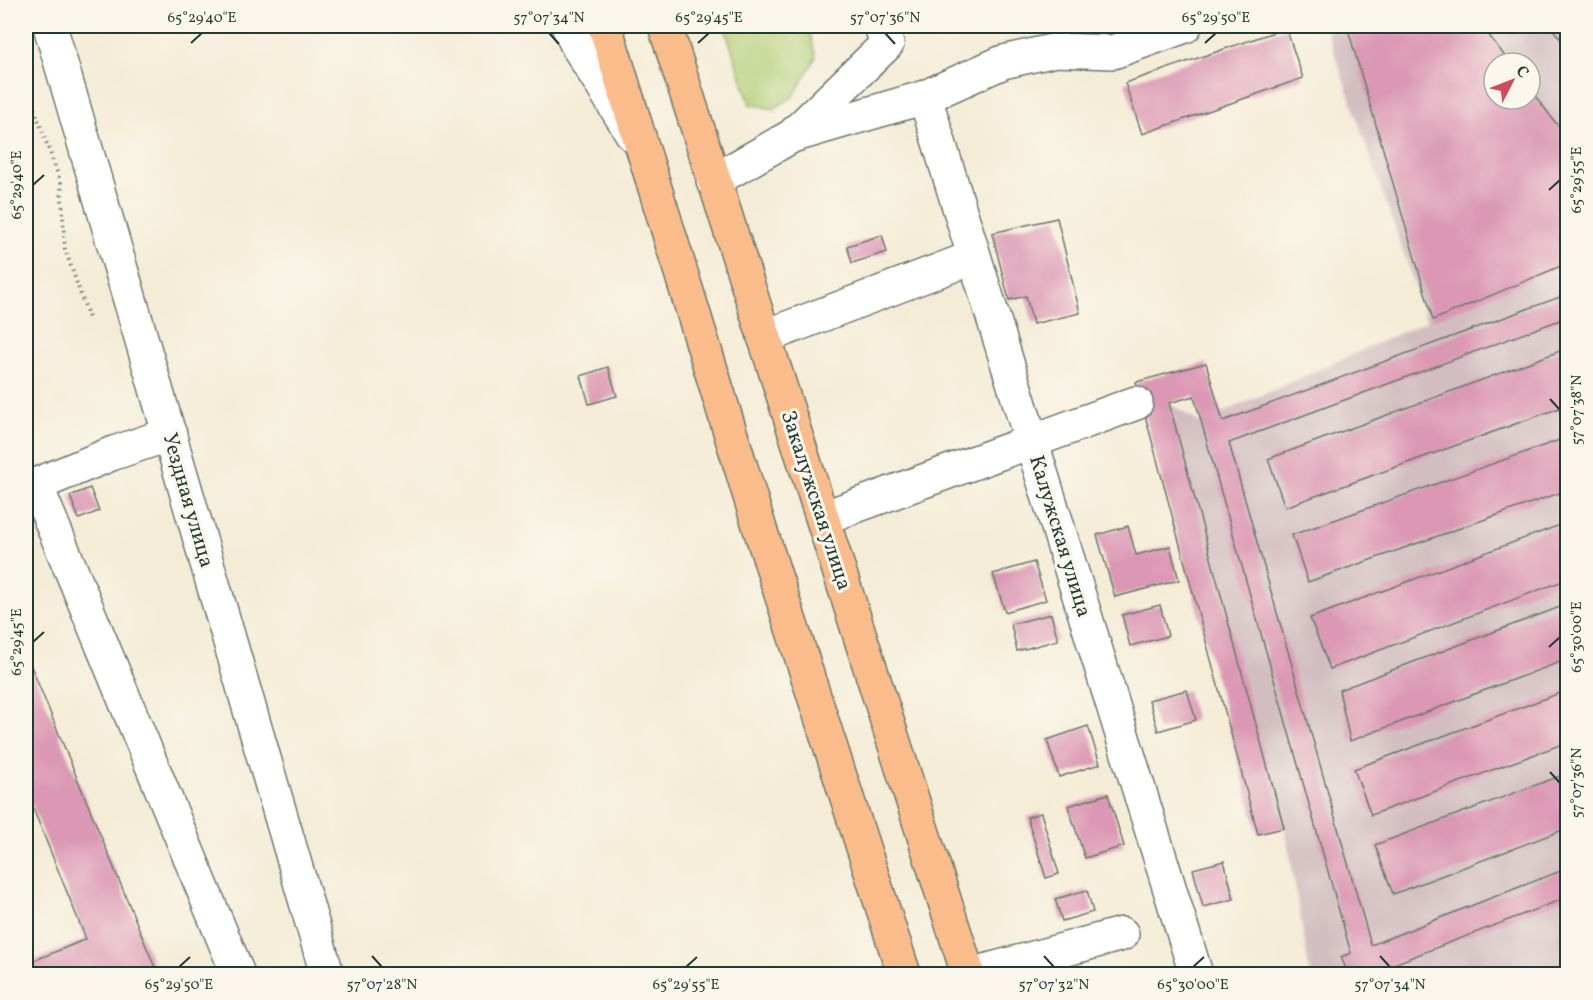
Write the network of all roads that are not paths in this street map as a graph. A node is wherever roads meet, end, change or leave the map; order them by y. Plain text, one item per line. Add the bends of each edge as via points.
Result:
1 (50, 26) edge
2 (568, 26) edge
3 (605, 26) edge
4 (665, 26) edge
5 (1185, 26) edge
6 (884, 35) edge
7 (925, 97) junction
8 (792, 136) junction
9 (649, 159) junction
10 (713, 181) junction
11 (974, 257) junction
12 (764, 337) junction
13 (1136, 403) dead end
14 (170, 434) junction
15 (1032, 442) junction
16 (31, 487) edge
17 (823, 518) junction
18 (1122, 934) dead end
19 (238, 975) edge
20 (327, 975) edge
21 (904, 975) edge
22 (968, 975) edge
23 (974, 975) edge
24 (1196, 975) edge

1 - 14 street, Уездная улица
2 - 9 street
3 - 9 highway
4 - 10 highway, Закалужская улица
5 - 7 street via 1113,52 1056,50 1004,62
6 - 8 street
7 - 8 street
7 - 11 street, Калужская улица
8 - 10 street
9 - 21 highway via 760,529
10 - 12 highway, Закалужская улица
11 - 12 street
11 - 15 street, Калужская улица
12 - 17 highway, Закалужская улица
13 - 15 street
14 - 16 street
14 - 20 street, Уездная улица
15 - 17 street
15 - 24 street, Калужская улица
16 - 19 street
17 - 22 highway, Закалужская улица
18 - 23 street

